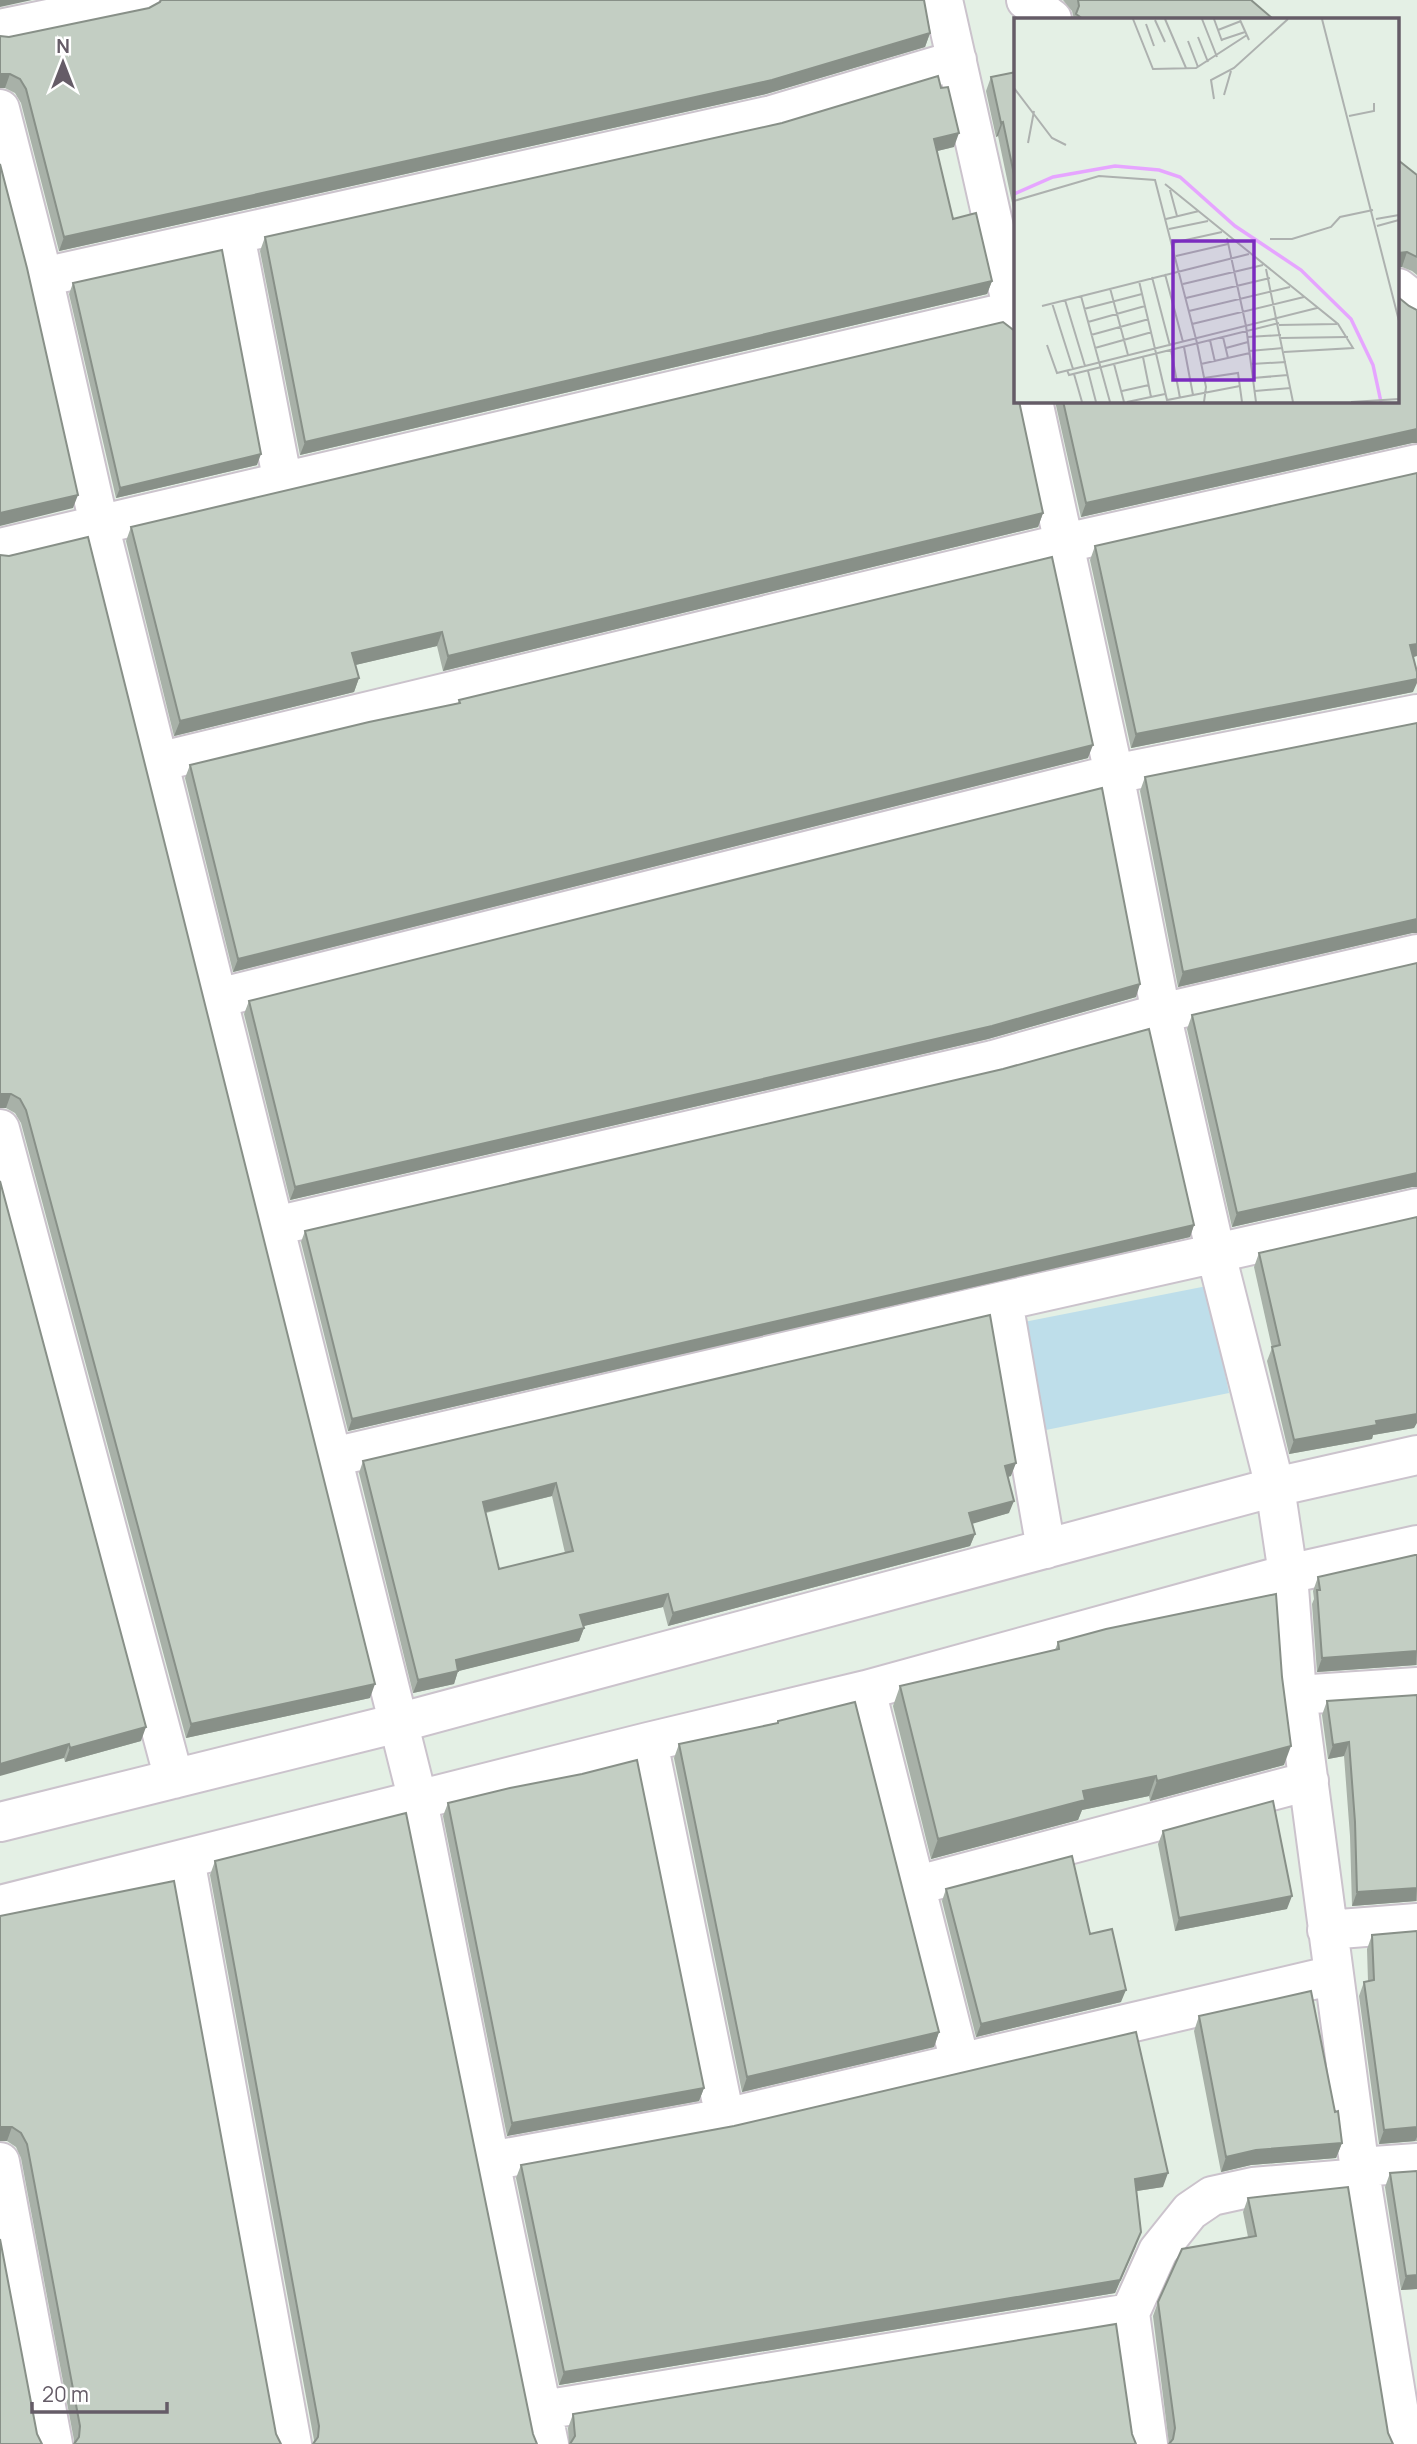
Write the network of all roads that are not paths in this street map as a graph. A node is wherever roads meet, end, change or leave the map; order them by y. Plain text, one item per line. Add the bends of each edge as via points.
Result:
1 (140, 0) edge
2 (943, 0) edge
3 (1027, 0) edge
4 (1051, 18) edge
5 (0, 29) edge
6 (957, 60) junction
7 (0, 109) edge
8 (235, 235) junction
9 (43, 277) junction
10 (1400, 290) edge
11 (1417, 303) edge
12 (1014, 311) edge
13 (1014, 315) edge
14 (1033, 402) edge
15 (1417, 464) edge
16 (283, 483) junction
17 (99, 524) junction
18 (1065, 543) junction
19 (0, 548) edge
20 (1417, 714) edge
21 (158, 762) junction
22 (1114, 774) junction
23 (1417, 954) edge
24 (218, 998) junction
25 (1161, 1013) junction
26 (0, 1129) edge
27 (1417, 1208) edge
28 (275, 1226) junction
29 (1216, 1254) junction
30 (1003, 1301) junction
31 (1417, 1455) edge
32 (332, 1457) junction
33 (1275, 1487) junction
34 (1417, 1545) edge
35 (1046, 1549) junction
36 (1288, 1574) junction
37 (1417, 1686) edge
38 (866, 1690) junction
39 (1297, 1695) junction
40 (398, 1723) junction
41 (648, 1742) junction
42 (174, 1779) junction
43 (1309, 1780) junction
44 (418, 1801) junction
45 (0, 1822) edge
46 (186, 1859) junction
47 (914, 1886) junction
48 (0, 1905) edge
49 (1417, 1923) edge
50 (1327, 1930) junction
51 (1334, 1975) junction
52 (960, 2062) junction
53 (724, 2118) junction
54 (490, 2161) junction
55 (0, 2162) edge
56 (1417, 2163) edge
57 (1360, 2173) junction
58 (1130, 2313) junction
59 (1408, 2400) edge
60 (546, 2427) edge
61 (53, 2444) edge
62 (292, 2444) edge
63 (1148, 2444) edge
64 (1404, 2444) edge

1 - 5 street
2 - 6 street
3 - 4 street
6 - 8 street via 772,115
6 - 12 street
7 - 9 street
8 - 9 street
8 - 16 street
9 - 17 street
10 - 11 street
13 - 16 street
14 - 18 street
15 - 18 street
16 - 17 street
17 - 19 street
17 - 21 street
18 - 21 street
18 - 22 street
20 - 22 street
21 - 24 street
22 - 24 street
22 - 25 street
23 - 25 street
24 - 28 street
25 - 28 street via 993,1060
25 - 29 street
26 - 42 street
27 - 29 street
28 - 32 street
29 - 30 street
29 - 33 street
30 - 32 street
30 - 35 street
31 - 33 street
32 - 40 street
33 - 35 street
33 - 36 street
34 - 36 street
35 - 40 street
36 - 38 street
36 - 39 street
37 - 39 street
38 - 41 street
38 - 47 street
39 - 43 street
40 - 42 street
40 - 44 street
41 - 44 street
41 - 53 street
42 - 45 street
43 - 47 street
43 - 50 street
44 - 46 street
44 - 54 street
46 - 48 street
46 - 62 street
47 - 52 street
49 - 50 street
50 - 51 street
51 - 52 street
51 - 57 street
52 - 53 street
53 - 54 street
54 - 60 street
55 - 61 street
56 - 57 street
57 - 58 street via 1212,2196 1190,2211 1158,2251
57 - 59 street
58 - 60 street
58 - 63 street
59 - 64 street

